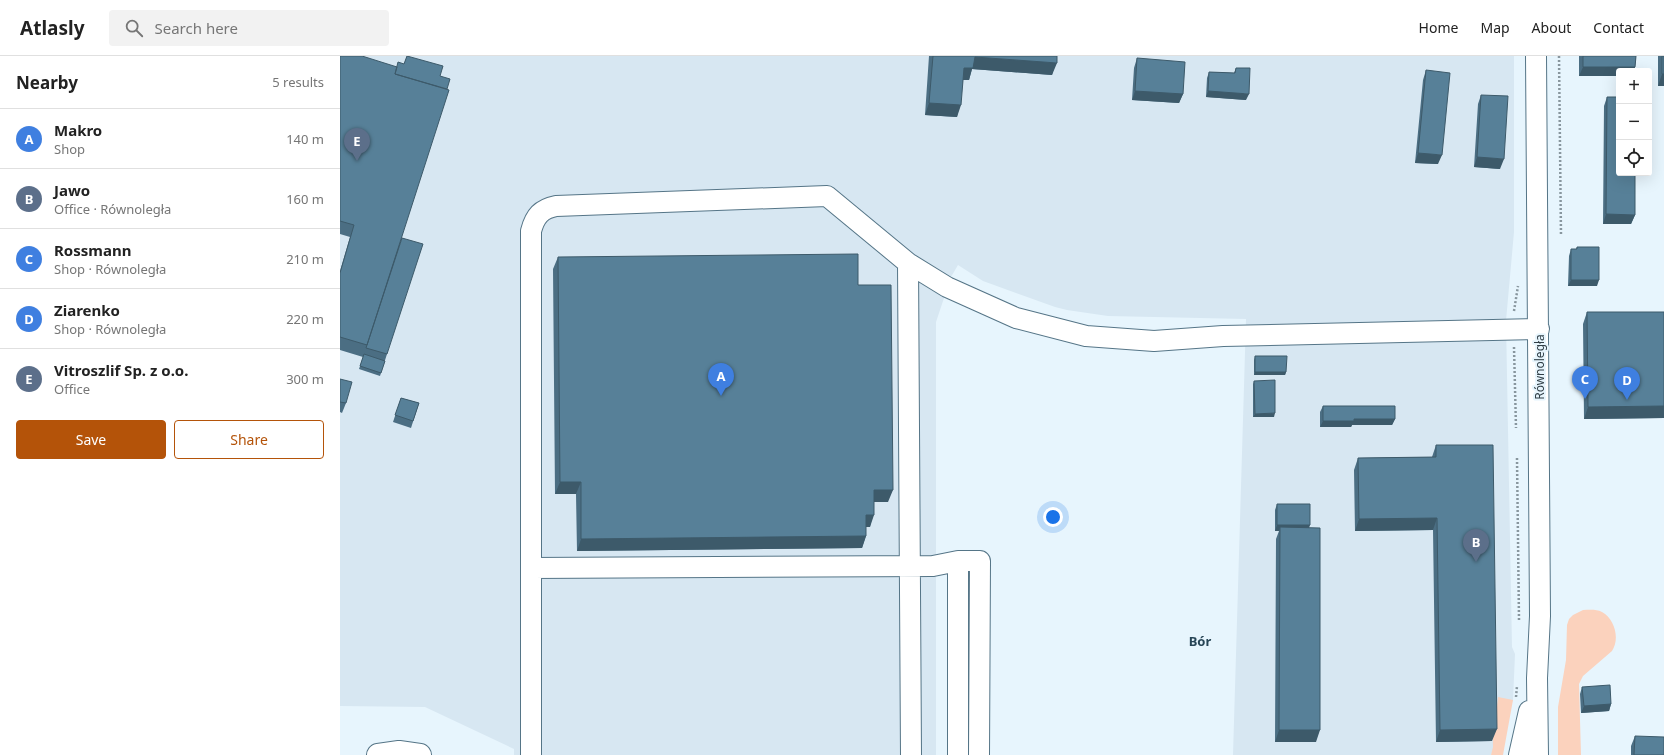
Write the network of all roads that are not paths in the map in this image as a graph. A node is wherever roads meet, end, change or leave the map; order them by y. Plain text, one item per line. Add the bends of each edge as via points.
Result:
1 (1536, 56) edge
2 (908, 263) junction
3 (1539, 329) junction
4 (958, 561) junction
5 (910, 566) junction
6 (531, 568) junction
7 (1527, 679) junction
8 (378, 755) edge
9 (420, 755) edge
10 (531, 755) edge
11 (911, 755) edge
12 (958, 755) edge
13 (979, 755) edge
14 (1519, 755) edge
15 (1538, 755) edge

1 - 3 street, Równoległa
2 - 3 street via 947,287 1016,318 1086,336 1154,340 1223,336
2 - 5 street
2 - 6 street via 827,196 556,206 539,213 531,230
3 - 7 street, Równoległa via 1540,616
4 - 5 street via 933,566
4 - 12 street
4 - 13 street via 980,561
5 - 6 street
5 - 11 street
6 - 10 street
7 - 14 street, Równoległa
7 - 15 street, Równoległa
8 - 9 main road via 399,752

